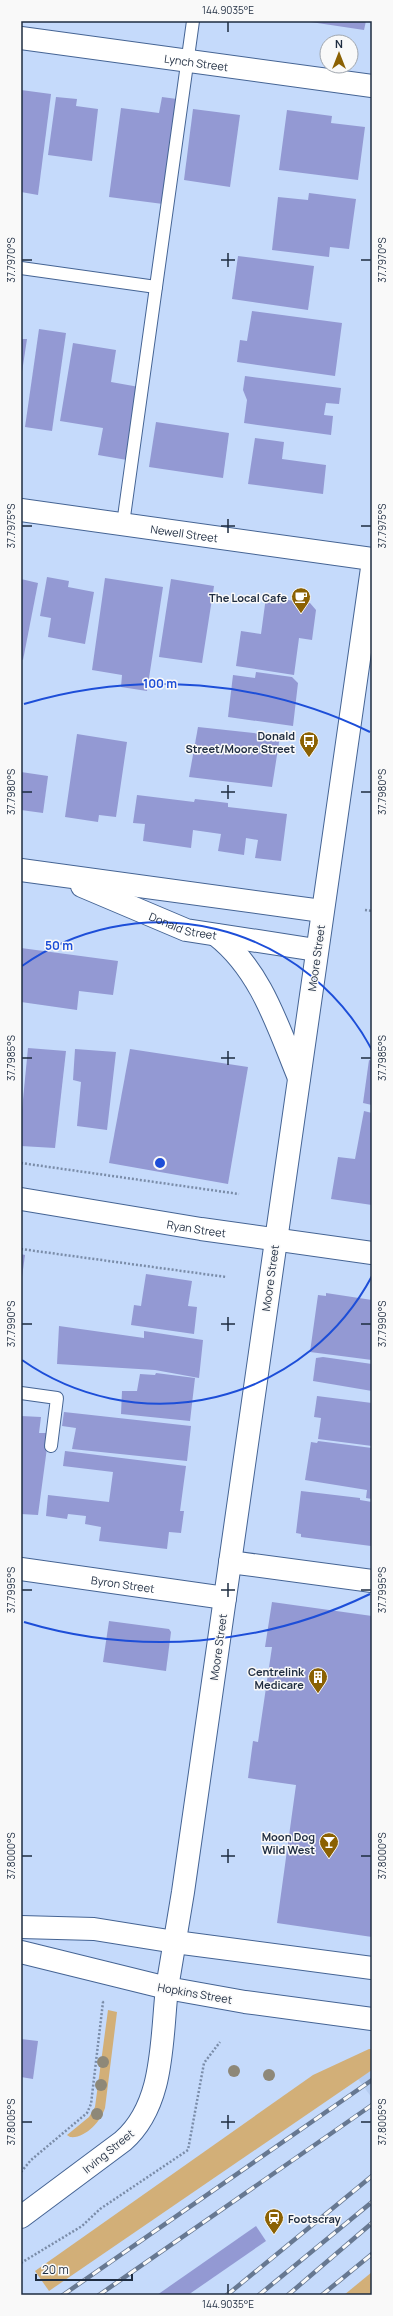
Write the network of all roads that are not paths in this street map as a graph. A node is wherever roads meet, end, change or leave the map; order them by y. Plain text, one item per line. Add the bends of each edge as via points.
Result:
1 (193, 21) edge
2 (21, 38) edge
3 (188, 61) junction
4 (372, 86) edge
5 (21, 268) edge
6 (156, 287) junction
7 (21, 510) edge
8 (123, 524) junction
9 (372, 560) edge
10 (372, 568) edge
11 (21, 870) edge
12 (58, 875) junction
13 (322, 911) junction
14 (216, 935) junction
15 (316, 950) junction
16 (299, 1078) junction
17 (21, 1199) edge
18 (275, 1240) junction
19 (372, 1253) edge
20 (21, 1393) edge
21 (51, 1446) dead end
22 (230, 1562) junction
23 (21, 1569) edge
24 (372, 1581) edge
25 (225, 1598) junction
26 (21, 1927) edge
27 (175, 1942) junction
28 (21, 1952) edge
29 (372, 1968) edge
30 (167, 1988) junction
31 (372, 2018) edge
32 (21, 2217) edge

1 - 3 lane
2 - 3 street, Lynch Street
3 - 4 street, Lynch Street
3 - 6 lane
5 - 6 lane
6 - 8 lane
7 - 8 street, Newell Street
8 - 9 street, Newell Street
10 - 13 street, Moore Street
11 - 12 street, Donald Street
12 - 13 street, Donald Street
12 - 14 street, Donald Street via 180,928
13 - 15 street, Moore Street
14 - 15 street, Donald Street
14 - 16 street via 234,950 258,983
15 - 16 street, Moore Street
16 - 18 street, Moore Street
17 - 18 street, Ryan Street
18 - 19 street, Ryan Street
18 - 22 street, Moore Street
20 - 21 lane via 58,1398
22 - 24 street
22 - 25 street, Moore Street
23 - 25 street, Byron Street
25 - 27 street, Moore Street
26 - 27 street via 94,1929
27 - 29 street
27 - 30 street, Moore Street
28 - 30 street, Hopkins Street
30 - 31 street, Hopkins Street via 245,2002
30 - 32 street, Irving Street via 157,2077 154,2095 146,2115 133,2133

